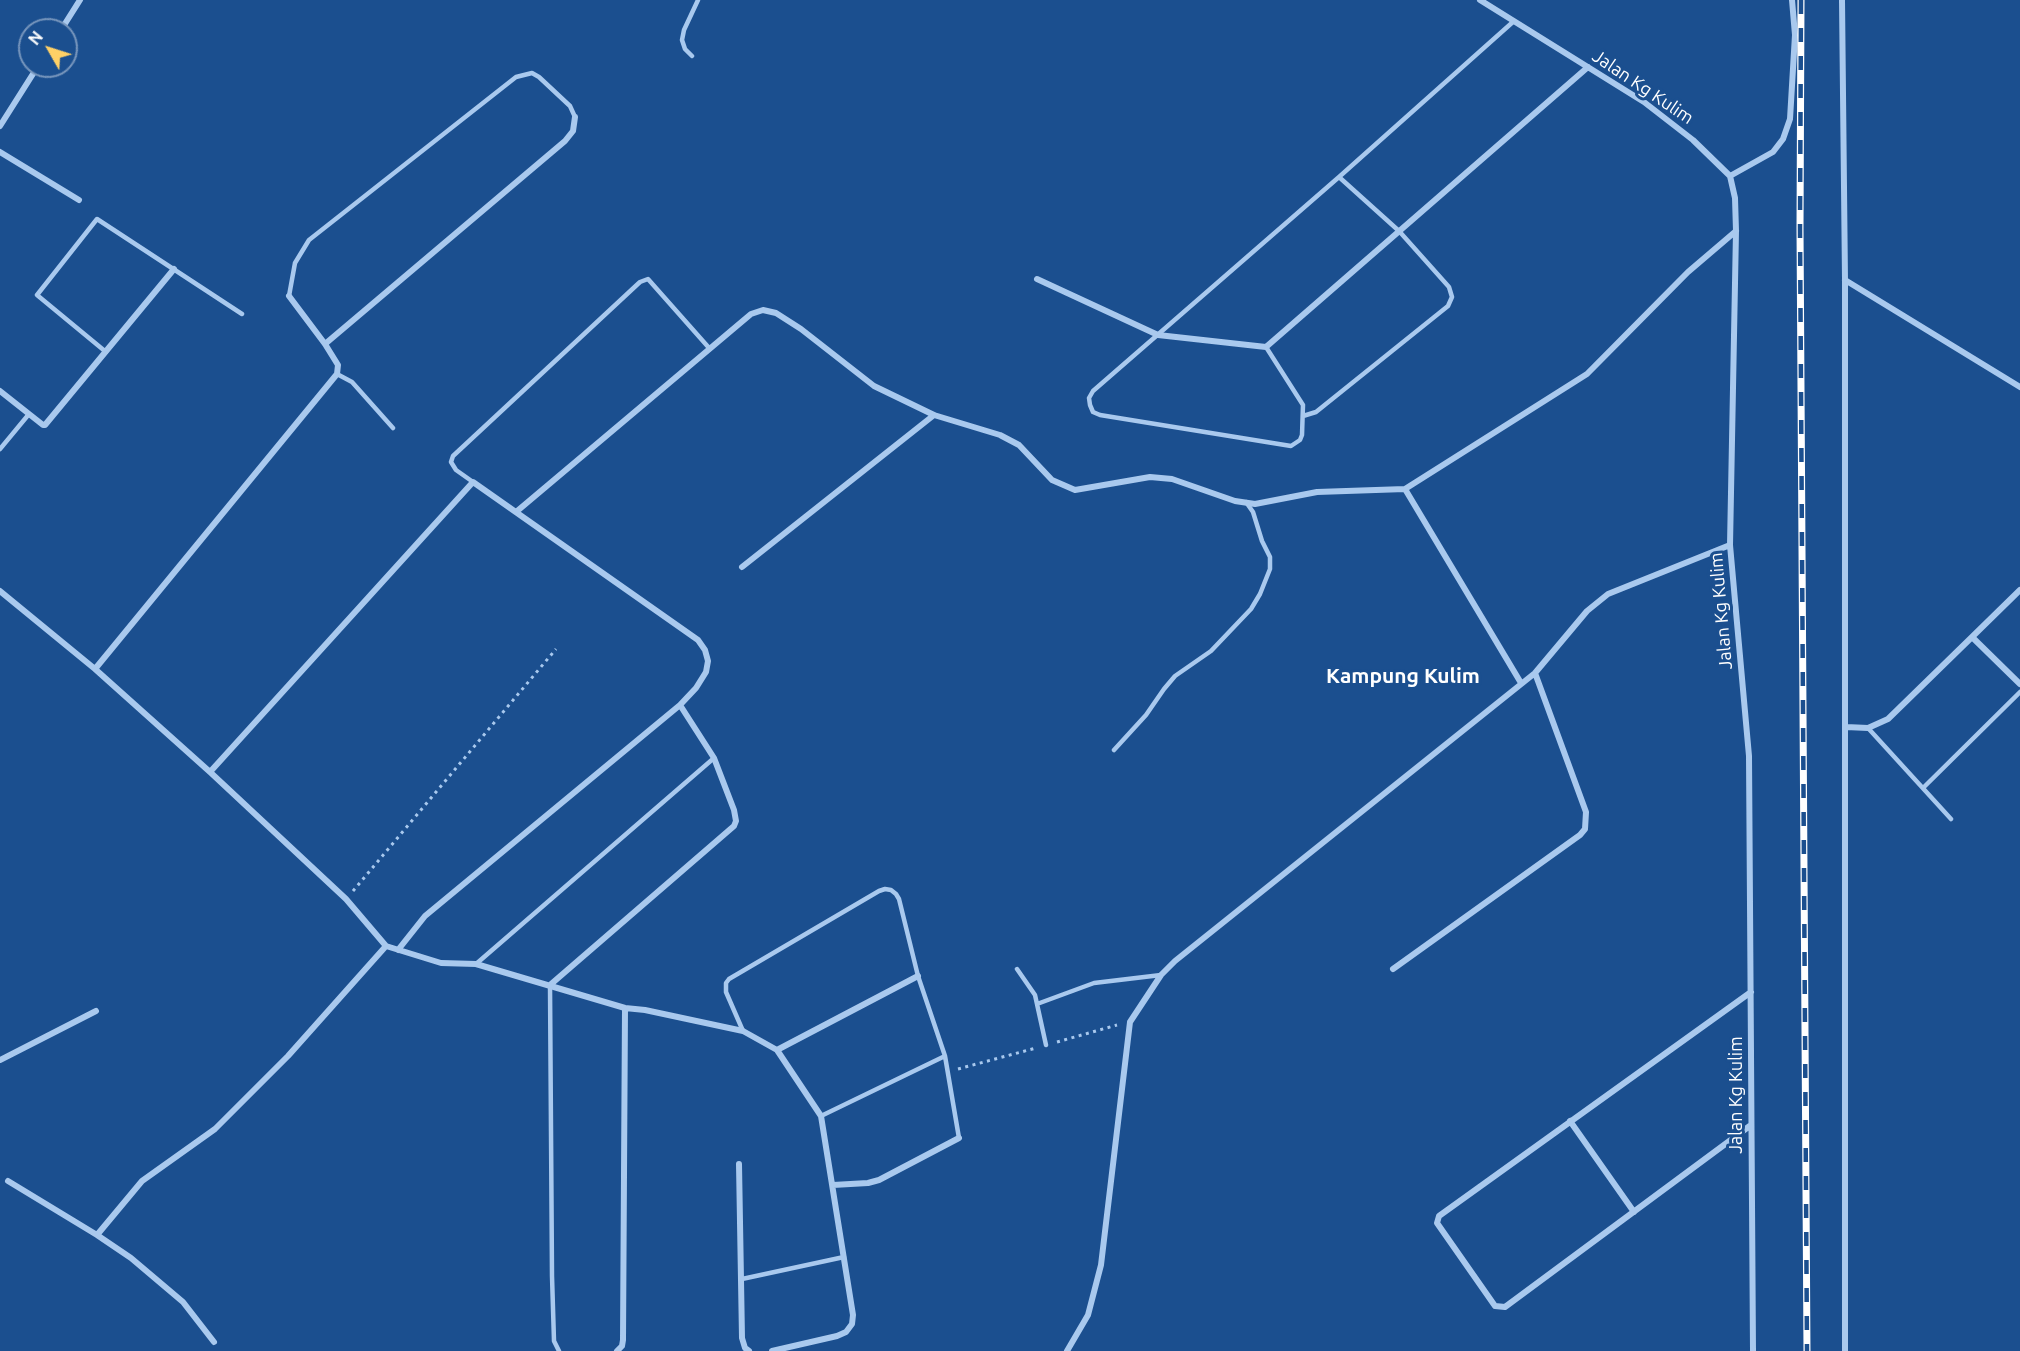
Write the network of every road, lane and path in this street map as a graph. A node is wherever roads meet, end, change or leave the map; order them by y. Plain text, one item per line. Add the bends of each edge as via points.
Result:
1 (80, 0) edge
2 (698, 0) edge
3 (1480, 0) edge
4 (1792, 0) edge
5 (1842, 0) edge
6 (69, 18) edge
7 (1514, 21) junction
8 (692, 56) dead end
9 (1588, 67) junction
10 (30, 78) edge
11 (575, 117) joint
12 (0, 126) edge
13 (0, 152) edge
14 (1730, 176) junction
15 (1339, 177) junction
16 (79, 200) dead end
17 (1399, 231) junction
18 (1736, 231) junction
19 (174, 269) junction
20 (1036, 279) dead end
21 (1845, 280) junction
22 (289, 296) joint
23 (242, 314) dead end
24 (1158, 335) junction
25 (325, 344) junction
26 (1266, 347) junction
27 (710, 349) junction
28 (106, 352) junction
29 (337, 374) junction
30 (2020, 387) edge
31 (0, 391) edge
32 (29, 414) junction
33 (934, 415) junction
34 (1303, 416) junction
35 (393, 428) dead end
36 (0, 449) edge
37 (473, 482) junction
38 (1405, 489) junction
39 (1246, 502) junction
40 (516, 512) junction
41 (1730, 545) junction
42 (742, 567) dead end
43 (2020, 590) edge
44 (0, 591) edge
45 (1972, 637) junction
46 (556, 650) dead end
47 (95, 669) junction
48 (1535, 673) junction
49 (1521, 683) junction
50 (2020, 684) edge
51 (2020, 692) edge
52 (680, 705) junction
53 (1846, 727) junction
54 (1868, 728) junction
55 (1114, 750) dead end
56 (714, 758) junction
57 (210, 772) junction
58 (1923, 788) junction
59 (1951, 819) dead end
60 (346, 899) junction
61 (386, 946) junction
62 (398, 950) junction
63 (476, 964) junction
64 (1017, 969) dead end
65 (1394, 969) dead end
66 (1161, 975) junction
67 (918, 976) junction
68 (550, 985) junction
69 (1750, 992) junction
70 (1037, 1004) junction
71 (625, 1008) junction
72 (96, 1011) dead end
73 (743, 1031) junction
74 (1046, 1046) dead end
75 (777, 1050) junction
76 (945, 1056) junction
77 (0, 1060) edge
78 (821, 1116) junction
79 (1570, 1121) junction
80 (1751, 1125) junction
81 (959, 1138) joint
82 (740, 1164) dead end
83 (8, 1181) dead end
84 (833, 1185) junction
85 (1634, 1212) junction
86 (97, 1235) junction
87 (844, 1257) junction
88 (742, 1279) junction
89 (214, 1342) dead end
90 (559, 1351) edge
91 (617, 1351) edge
92 (749, 1351) edge
93 (772, 1351) edge
94 (1067, 1351) edge
95 (1753, 1351) edge
96 (1845, 1351) edge

1 - 6 street
2 - 8 lane via 682,40
3 - 7 street, Jalan Kg Kulim
4 - 14 street via 1795,35 1791,109 1783,139 1773,152
5 - 21 street
7 - 9 street, Jalan Kg Kulim
7 - 15 lane
9 - 14 street, Jalan Kg Kulim via 1652,108
9 - 17 street
10 - 12 street
11 - 22 lane via 570,106 539,77 532,73 516,77 309,240 295,263
11 - 25 street via 573,131 566,141
13 - 16 street
14 - 18 street, Jalan Kg Kulim
15 - 17 lane
15 - 24 lane
17 - 26 street
17 - 34 lane via 1449,287 1451,302 1316,412
18 - 38 street via 1587,374
18 - 41 street, Jalan Kg Kulim
19 - 23 lane
19 - 28 street
19 - 28 lane via 95,220 37,295
20 - 24 street
21 - 30 street
21 - 53 street
22 - 25 street
24 - 26 street
24 - 34 lane via 1094,391 1089,398 1093,412 1286,446 1300,440
25 - 29 street via 338,365
26 - 34 lane via 1303,405
27 - 33 street via 751,314 763,310 776,313 874,386
27 - 37 lane via 648,279 640,282 453,456 456,470
27 - 40 street
28 - 32 street via 45,424
29 - 35 lane via 352,382
29 - 47 street
31 - 32 street
32 - 36 lane
33 - 39 street via 1000,435 1019,445 1052,480 1075,490 1150,477 1172,479
33 - 42 street
37 - 40 street
37 - 57 street
38 - 39 street via 1317,492 1256,504
38 - 49 street
39 - 55 lane via 1270,558 1260,594 1211,651 1175,676
40 - 52 street via 698,640 708,661 706,672
41 - 48 street via 1608,594 1587,610
41 - 69 street, Jalan Kg Kulim via 1749,756
43 - 45 street
44 - 47 street
45 - 50 street
45 - 54 street via 1888,719
46 - 60 path
47 - 57 street
48 - 49 street
48 - 65 street via 1586,813 1585,829
49 - 66 street
51 - 58 lane
52 - 56 street
52 - 62 street via 425,916
53 - 54 street
53 - 96 street
54 - 58 lane
56 - 63 lane
56 - 68 street via 734,810 734,826
57 - 60 street
58 - 59 lane
60 - 61 street
61 - 62 street
61 - 86 street via 288,1056 215,1129 142,1181
62 - 63 street via 441,963
63 - 68 street
64 - 70 lane
66 - 70 lane via 1095,983
66 - 94 street via 1130,1022 1101,1265 1088,1315
67 - 73 lane via 899,899 885,889 729,979 726,992
67 - 75 street
67 - 76 lane
68 - 71 street
68 - 90 lane via 553,1308 554,1341
69 - 79 street
69 - 80 street, Jalan Kg Kulim
70 - 74 lane
71 - 73 street
71 - 91 street via 623,1340
72 - 77 street
73 - 75 street
75 - 78 street
76 - 78 lane
76 - 81 lane
78 - 84 street
79 - 85 street
79 - 85 street via 1439,1216 1437,1223 1500,1307 1510,1305
80 - 85 street
80 - 95 street, Jalan Kg Kulim
81 - 84 street via 879,1180
82 - 88 street
83 - 86 street
84 - 87 street
86 - 89 street via 183,1302
87 - 88 lane
87 - 93 street via 853,1315 846,1332
88 - 92 street via 742,1338

